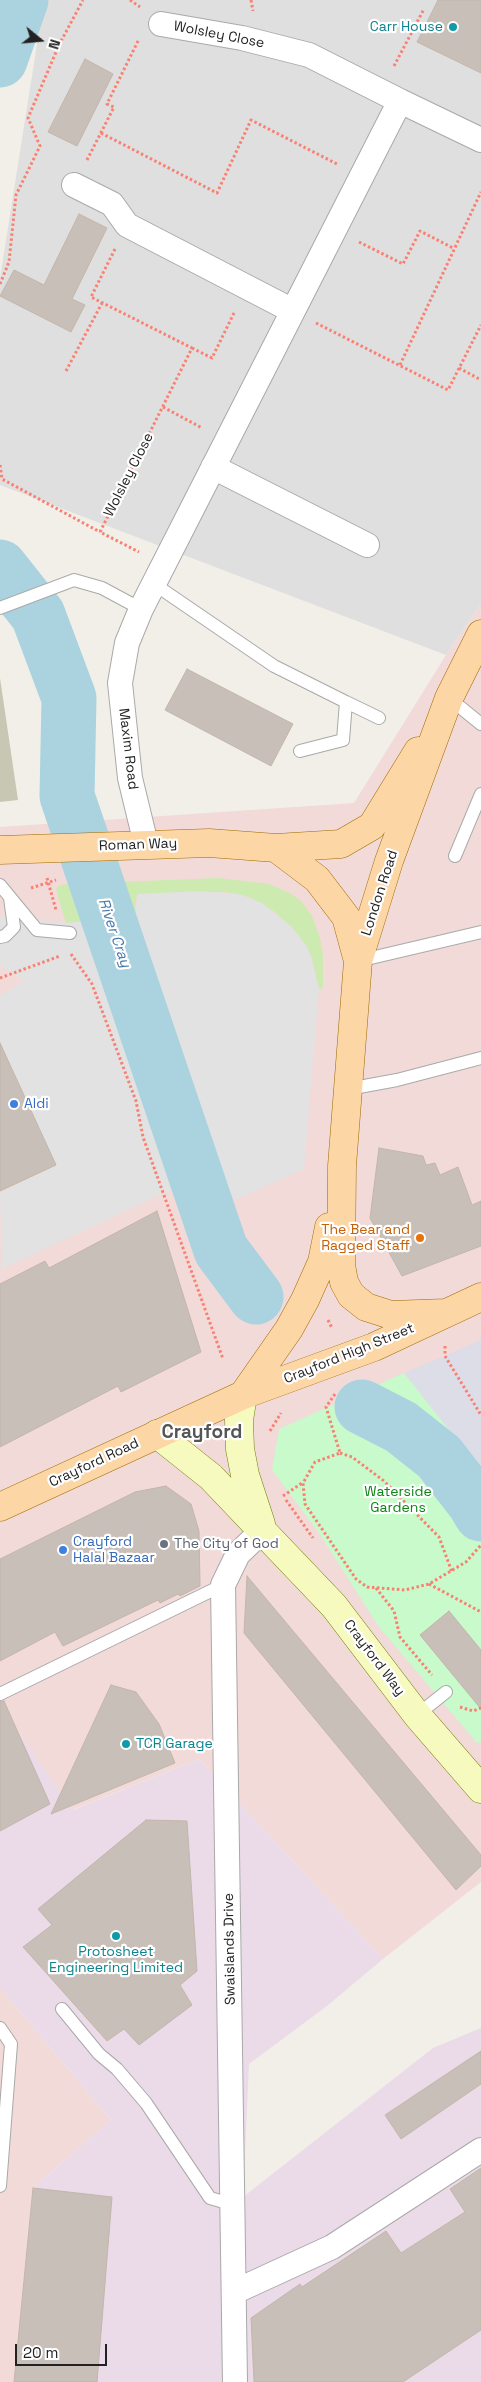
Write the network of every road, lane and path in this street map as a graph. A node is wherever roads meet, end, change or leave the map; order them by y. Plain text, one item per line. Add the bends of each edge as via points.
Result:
1 (83, 0) edge
2 (424, 9) dead end
3 (161, 24) joint
4 (391, 96) junction
5 (101, 133) junction
6 (481, 140) edge
7 (361, 177) junction
8 (74, 185) joint
9 (481, 192) edge
10 (127, 225) junction
11 (334, 230) junction
12 (454, 248) junction
13 (0, 284) edge
14 (247, 288) junction
15 (102, 303) junction
16 (293, 311) junction
17 (481, 324) edge
18 (192, 348) junction
19 (400, 365) junction
20 (459, 368) junction
21 (66, 371) dead end
22 (481, 380) edge
23 (163, 407) junction
24 (227, 440) junction
25 (0, 465) edge
26 (213, 467) junction
27 (100, 532) junction
28 (368, 545) dead end
29 (159, 575) junction
30 (0, 608) edge
31 (141, 609) junction
32 (481, 634) edge
33 (449, 698) junction
34 (346, 702) junction
35 (379, 718) dead end
36 (481, 724) edge
37 (300, 751) dead end
38 (481, 794) edge
39 (137, 844) junction
40 (50, 848) junction
41 (276, 848) junction
42 (0, 850) edge
43 (455, 856) dead end
44 (58, 880) dead end
45 (48, 882) junction
46 (0, 884) edge
47 (10, 898) junction
48 (481, 932) edge
49 (66, 933) junction
50 (0, 937) edge
51 (62, 955) dead end
52 (358, 961) junction
53 (0, 978) edge
54 (481, 1058) edge
55 (348, 1089) junction
56 (342, 1166) junction
57 (481, 1297) edge
58 (446, 1313) junction
59 (223, 1359) dead end
60 (339, 1387) dead end
61 (243, 1395) junction
62 (481, 1415) edge
63 (157, 1434) junction
64 (340, 1453) junction
65 (302, 1482) junction
66 (278, 1488) dead end
67 (283, 1496) junction
68 (0, 1507) edge
69 (263, 1530) junction
70 (315, 1541) dead end
71 (481, 1545) edge
72 (452, 1572) junction
73 (429, 1584) junction
74 (224, 1585) junction
75 (376, 1588) junction
76 (481, 1612) edge
77 (446, 1692) junction
78 (0, 1694) edge
79 (481, 1708) edge
80 (417, 1715) junction
81 (481, 1789) edge
82 (62, 2009) dead end
83 (0, 2028) edge
84 (481, 2150) edge
85 (0, 2186) edge
86 (234, 2205) junction
87 (234, 2292) junction
88 (235, 2382) edge

1 - 13 path via 28,118 40,146 16,195 9,262
2 - 4 path
3 - 4 street, Wolsley Close via 242,38 309,55
3 - 5 path, Wolsley Close via 140,36 108,104 114,108
4 - 6 street, Wolsley Close
4 - 7 street
5 - 7 path via 217,193 251,120
5 - 8 path, Wolsley Close
7 - 11 street
8 - 10 street via 112,204
9 - 12 path
10 - 14 street
10 - 15 path via 91,297
11 - 12 path via 403,264 420,231
11 - 16 street
12 - 19 path
14 - 16 street
14 - 18 path via 212,358
15 - 18 path
15 - 21 path
16 - 19 path
16 - 24 street
17 - 20 path
18 - 23 path, Wolsley Close
19 - 20 path via 448,390
20 - 22 path
23 - 24 path
23 - 27 path, Wolsley Close
24 - 26 street
25 - 27 path via 2,479
26 - 28 street
26 - 29 street
27 - 29 path, Wolsley Close
29 - 31 street
29 - 34 lane via 274,666
30 - 31 lane via 74,580 102,588
31 - 39 street, Maxim Road via 127,643 120,683
32 - 33 main road, London Road
33 - 36 lane
33 - 41 main road, Roman Way via 372,826 340,844
33 - 52 main road, London Road
34 - 35 lane
34 - 37 lane via 342,740
38 - 43 lane
39 - 40 main road, Roman Way
39 - 41 main road, Roman Way via 209,843
40 - 42 main road, Roman Way
40 - 45 path
41 - 52 main road via 317,879 346,917
44 - 45 path
45 - 49 path
46 - 47 lane
47 - 49 lane via 36,930
47 - 50 lane via 14,928
48 - 52 lane
49 - 59 path via 69,952 92,984 136,1101 143,1137
51 - 53 path
52 - 55 main road, London Road
54 - 55 lane
55 - 56 main road, London Road
56 - 58 main road, London Road via 341,1265 344,1282 351,1295 366,1307 391,1315
56 - 61 main road, London Road via 319,1269 289,1330
57 - 58 main road, Crayford High Street
58 - 61 main road, Crayford High Street via 374,1347
58 - 62 path via 445,1356
60 - 64 path via 326,1407
61 - 63 main road, Crayford Road
61 - 69 main road, Crayford Way via 239,1420 240,1449
63 - 68 main road, Crayford Road
63 - 69 main road, Crayford Way via 211,1477
64 - 65 path via 315,1462
64 - 72 path via 384,1481 439,1537
65 - 67 path
65 - 75 path via 305,1504 356,1579 367,1587
66 - 67 path
67 - 70 path
69 - 74 street, Swaislands Drive via 238,1554
69 - 80 main road, Crayford Way via 334,1606
71 - 72 path
72 - 73 path
73 - 75 path via 405,1590
73 - 76 path
74 - 78 lane
74 - 86 street, Swaislands Drive
75 - 77 path via 394,1611 400,1637
77 - 79 path via 458,1706 473,1711
77 - 80 lane
80 - 81 main road, Crayford Way
82 - 86 lane via 146,2104 210,2198
83 - 85 lane via 11,2044
84 - 87 street via 332,2247
86 - 87 street, Swaislands Drive
87 - 88 street, Swaislands Drive

